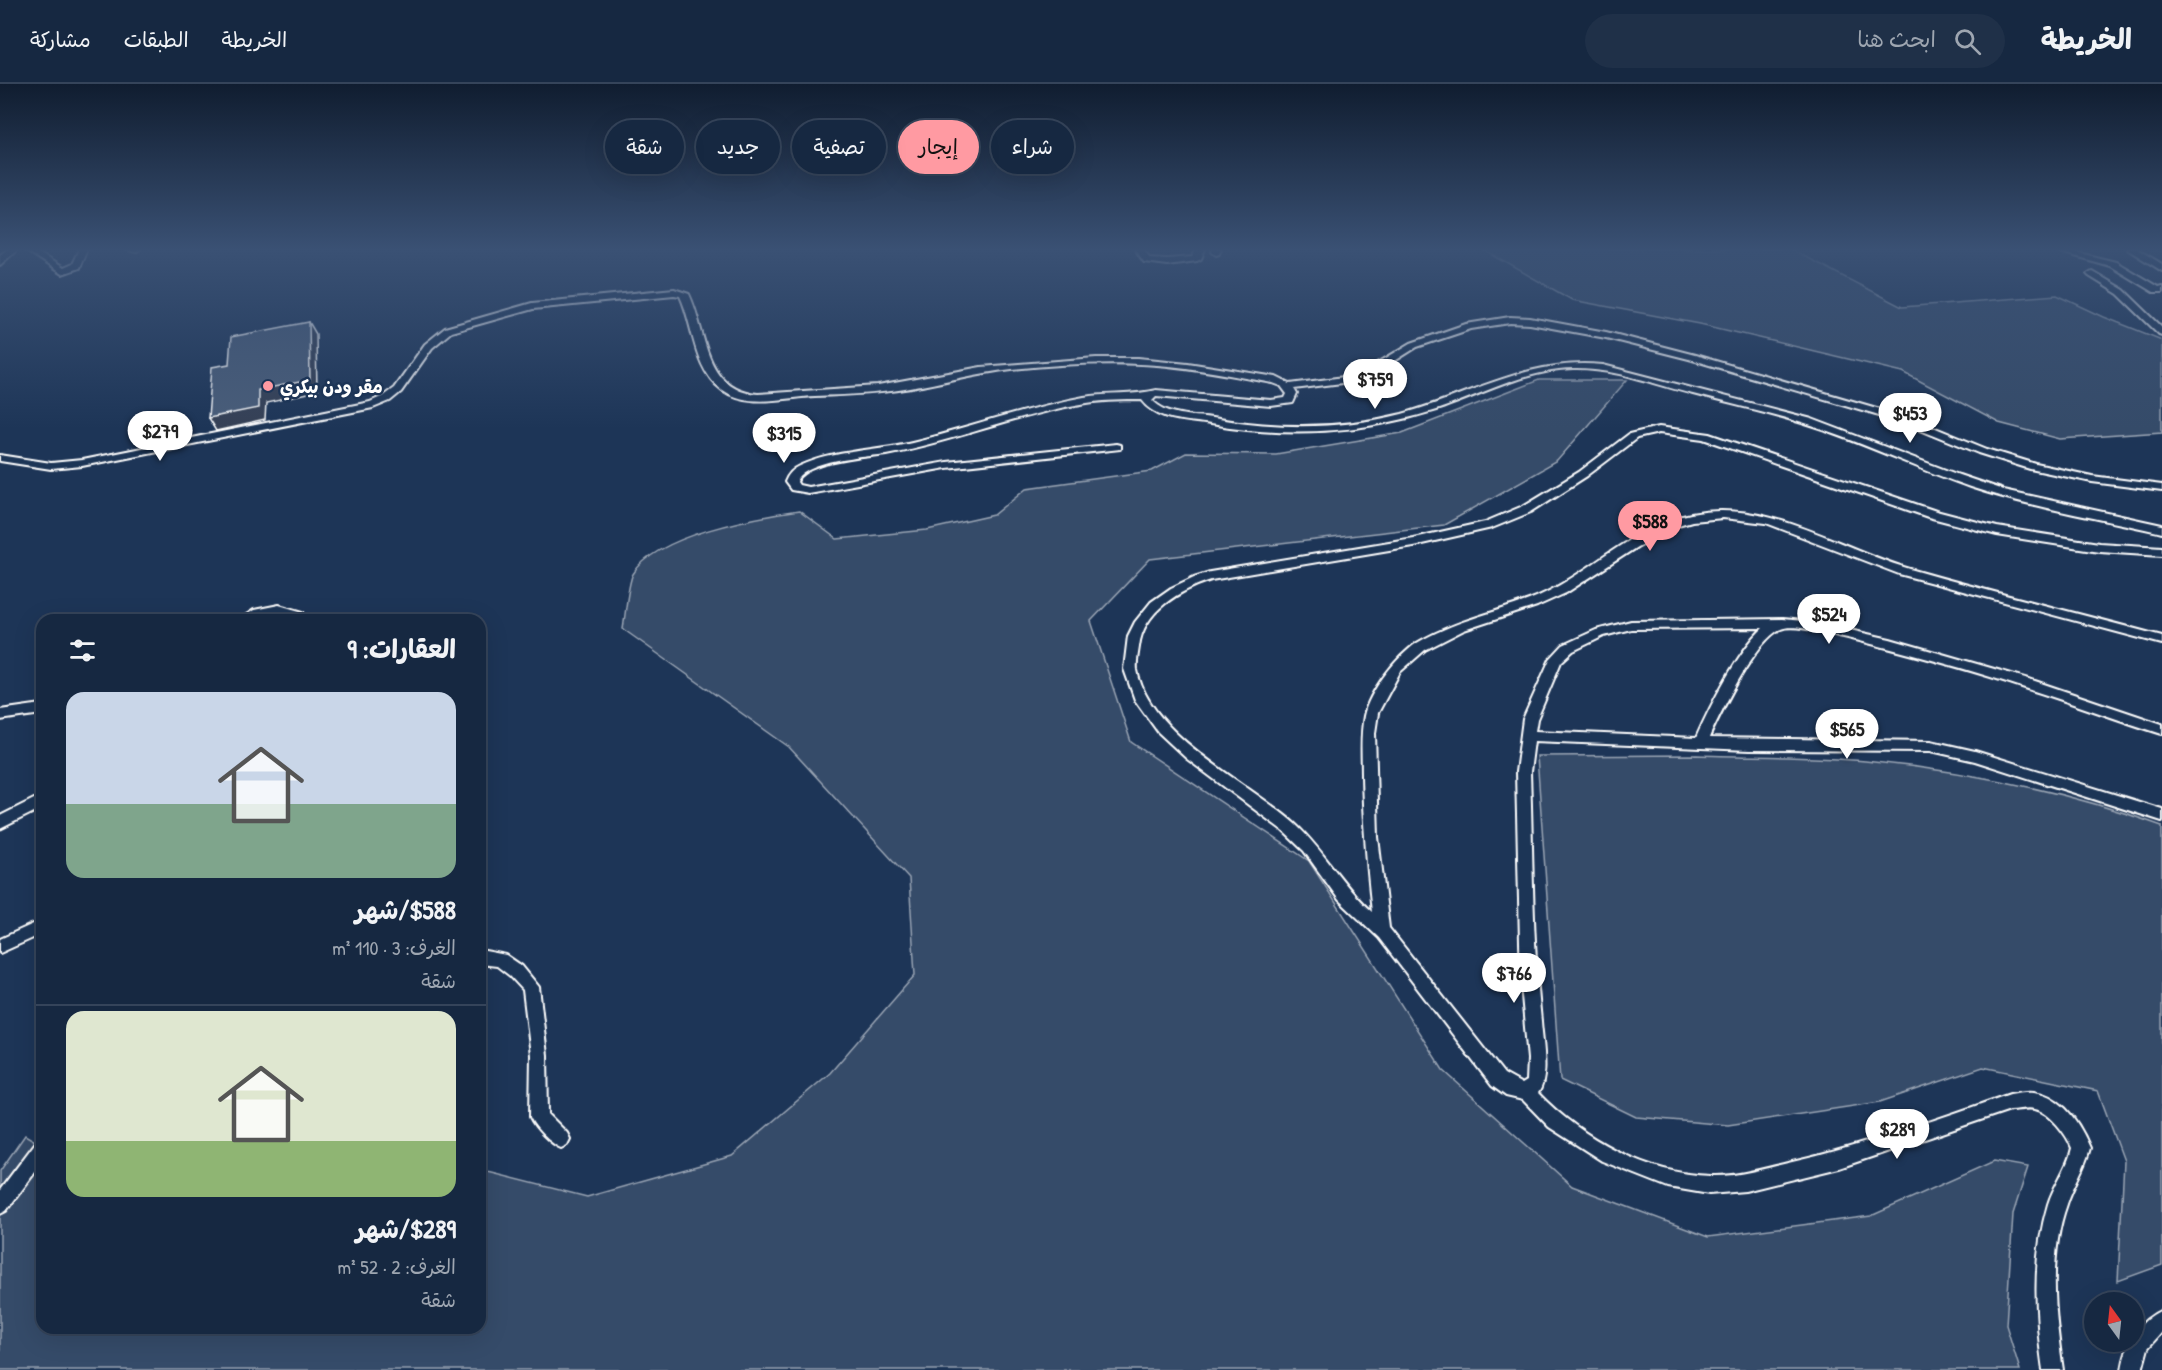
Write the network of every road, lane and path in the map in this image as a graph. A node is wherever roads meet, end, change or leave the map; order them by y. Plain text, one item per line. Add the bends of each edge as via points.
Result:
1 (521, 309) edge
2 (692, 309) edge
3 (2138, 309) edge
4 (2162, 332) edge
5 (1288, 387) junction
6 (1147, 397) junction
7 (1116, 447) dead end
8 (0, 458) edge
9 (2162, 488) edge
10 (2162, 529) edge
11 (2162, 551) edge
12 (260, 614) edge
13 (297, 614) edge
14 (1782, 623) junction
15 (2162, 640) edge
16 (36, 710) edge
17 (26, 712) junction
18 (0, 715) edge
19 (0, 722) edge
20 (2162, 729) edge
21 (1528, 736) junction
22 (1700, 743) junction
23 (36, 804) edge
24 (2162, 815) edge
25 (0, 823) edge
26 (36, 930) edge
27 (1382, 931) junction
28 (0, 946) edge
29 (486, 958) edge
30 (1526, 1092) junction
31 (561, 1139) dead end
32 (36, 1156) edge
33 (0, 1205) edge
34 (2162, 1320) edge
35 (2053, 1370) edge
36 (2132, 1370) edge

1 - 8 street via 436,337 396,393 373,405 82,463 51,466
2 - 5 street via 706,360 716,378 726,388 746,395 862,392 984,370 1101,361 1199,367 1276,381
3 - 4 street
5 - 6 street via 1292,398 1281,403 1156,393
5 - 9 street via 1346,380 1375,369 1422,342 1469,326 1530,321 1692,357 1880,412 2034,467
6 - 7 street via 1105,397 1042,410 919,444 817,464 800,471 791,482 795,488 808,490 946,465
6 - 10 street via 1149,404 1161,411 1229,425 1281,431 1337,430 1411,414 1537,371 1570,366 1617,369 1807,421 2012,496
11 - 27 street via 1997,531 1932,514 1706,436 1659,430 1633,436 1527,509 1488,525 1413,542 1210,576 1179,588 1145,617 1132,642 1132,672 1145,703 1154,718 1197,760 1298,835 1344,894
12 - 13 street via 273,609 289,609
14 - 20 street via 1814,626 1890,644 2029,684
14 - 21 street via 1631,625 1585,639 1556,659 1530,718
14 - 22 street via 1767,630 1756,642
15 - 27 street via 1912,573 1768,520 1723,514 1674,522 1562,590 1460,627 1412,652 1395,669 1371,712 1368,733 1371,837
16 - 17 street
17 - 18 street
17 - 19 street
21 - 22 street
21 - 30 street via 1523,772 1524,843 1536,1059 1535,1084
22 - 24 street via 1931,746 1975,756
23 - 25 street
26 - 28 street
27 - 30 street via 1498,1080 1509,1090
29 - 31 street via 501,960 531,987 539,1054 539,1117
30 - 35 street via 1565,1128 1610,1155 1682,1182 1710,1185 1740,1183 1847,1157 2010,1102 2034,1100 2046,1105 2066,1121 2081,1148 2058,1202 2048,1240 2046,1323
32 - 33 street
34 - 36 street via 2142,1338

